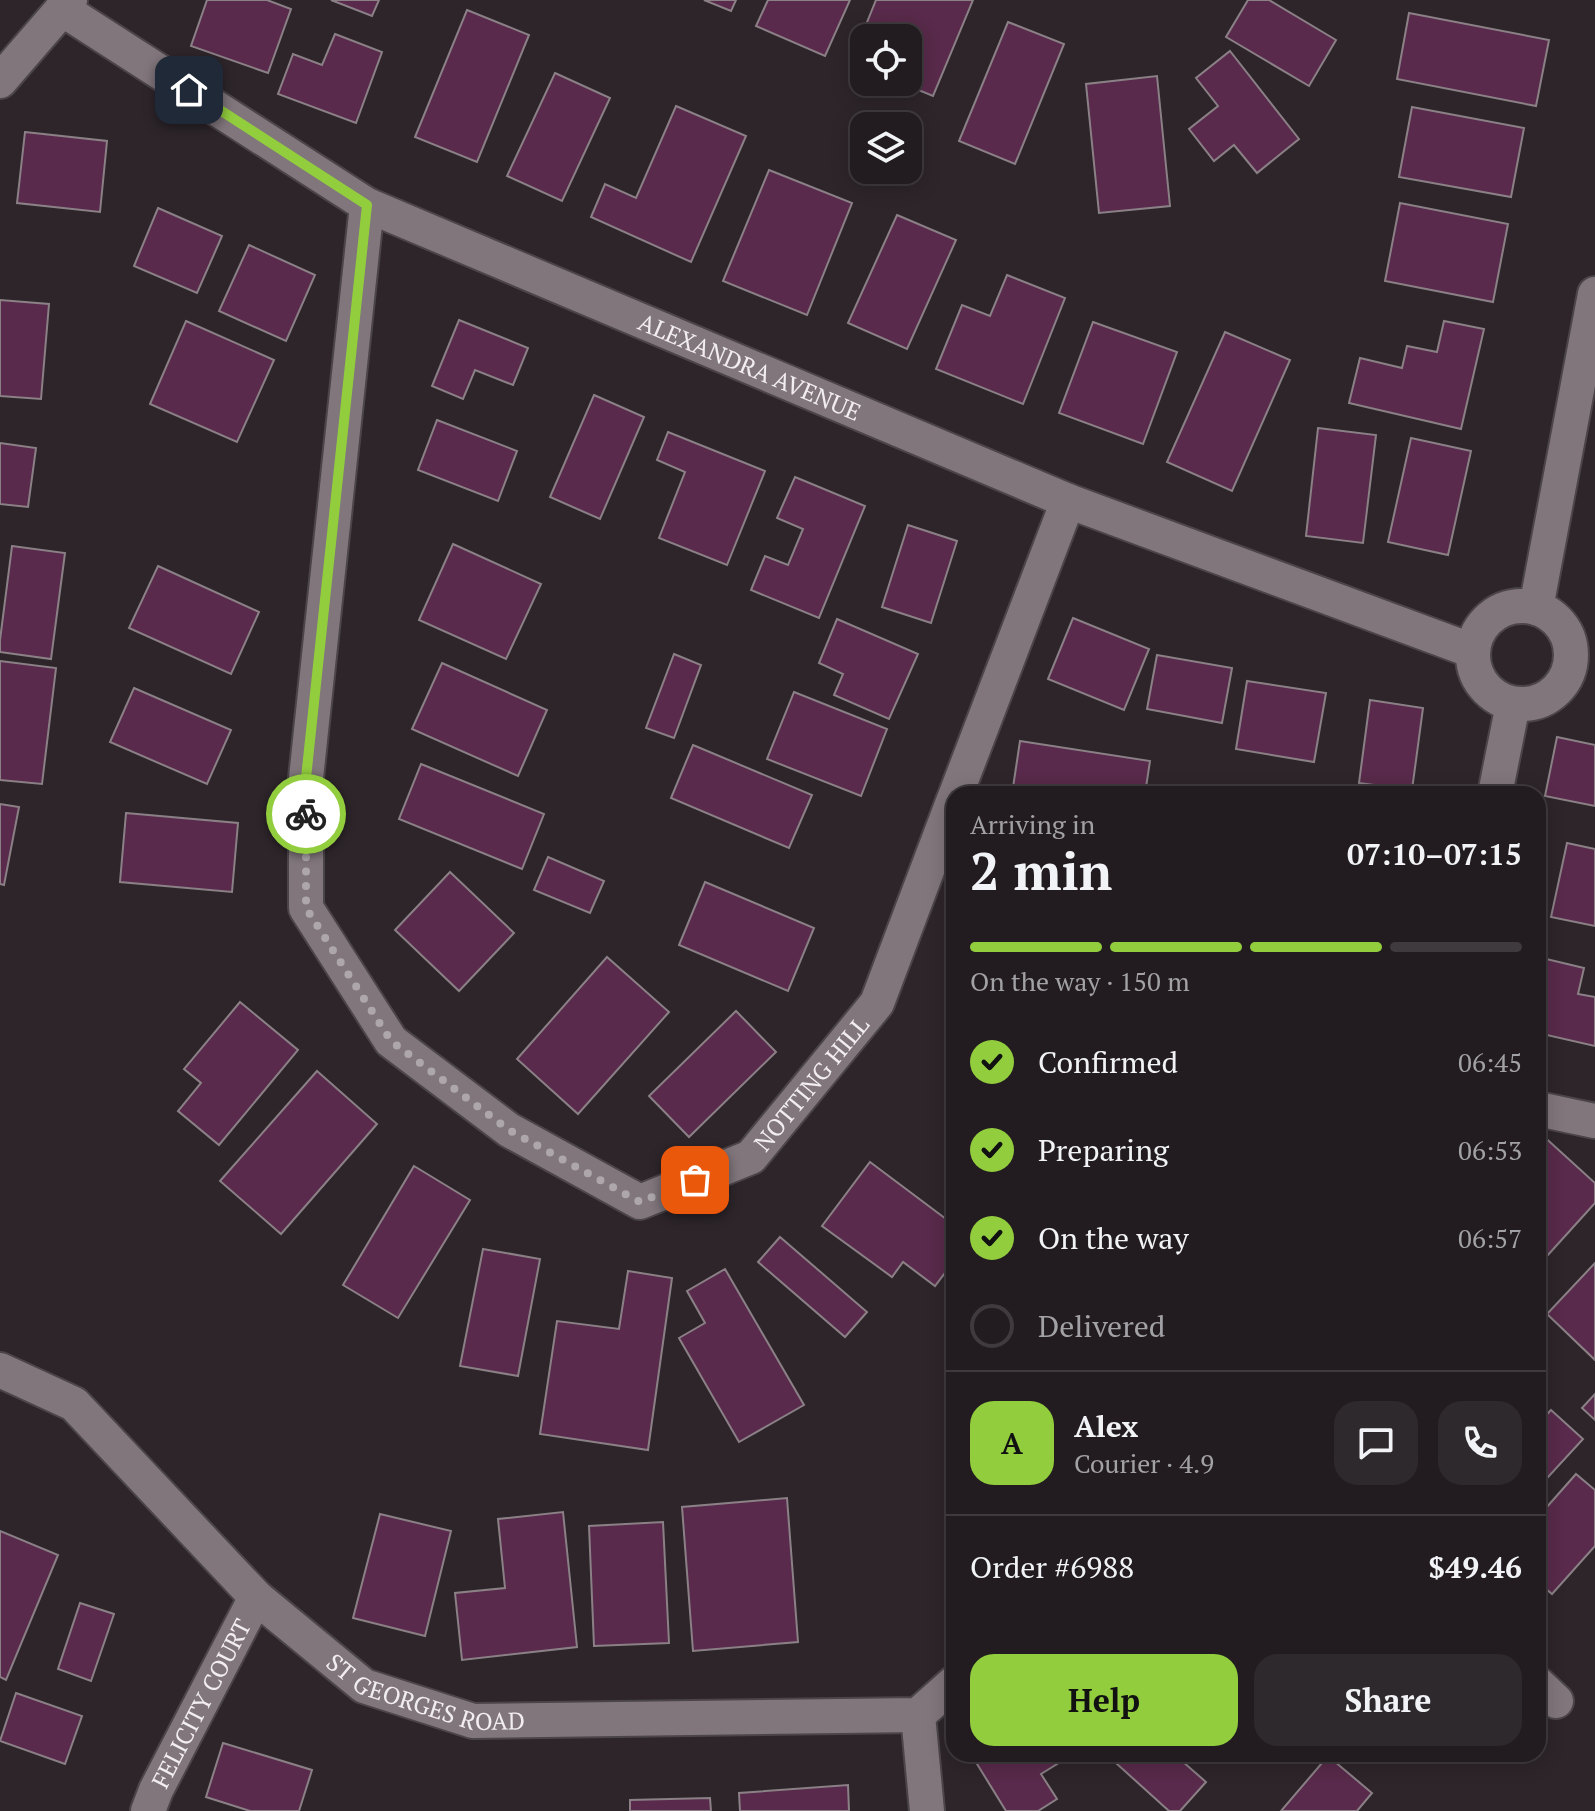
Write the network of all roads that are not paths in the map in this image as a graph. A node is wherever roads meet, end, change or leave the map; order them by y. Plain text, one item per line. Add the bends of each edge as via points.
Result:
1 (66, 4) edge
2 (0, 81) edge
3 (367, 205) junction
4 (1595, 294) edge
5 (1068, 501) junction
6 (1536, 608) junction
7 (1473, 651) junction
8 (1583, 666) edge
9 (1513, 704) junction
10 (959, 786) edge
11 (1497, 786) edge
12 (946, 821) edge
13 (1546, 1111) edge
14 (1595, 1121) edge
15 (0, 1370) edge
16 (256, 1597) junction
17 (946, 1690) edge
18 (918, 1715) junction
19 (148, 1811) edge
20 (927, 1811) edge

1 - 2 street
1 - 3 street, ALEXANDRA AVENUE
3 - 5 street, ALEXANDRA AVENUE
3 - 12 street, NOTTING HILL via 306,778 306,908 391,1041 509,1130 640,1202 751,1157 877,1003
4 - 6 street
5 - 7 street, ALEXANDRA AVENUE
5 - 10 street, NOTTING HILL
6 - 7 street via 1519,606 1488,619
6 - 8 street via 1564,629
7 - 9 street via 1483,685
8 - 9 street via 1543,700
9 - 11 street
13 - 14 street
15 - 16 street, ST GEORGES ROAD via 74,1404
16 - 18 street, ST GEORGES ROAD via 364,1686 473,1721
16 - 19 street, FELICITY COURT
17 - 18 street
18 - 20 street

